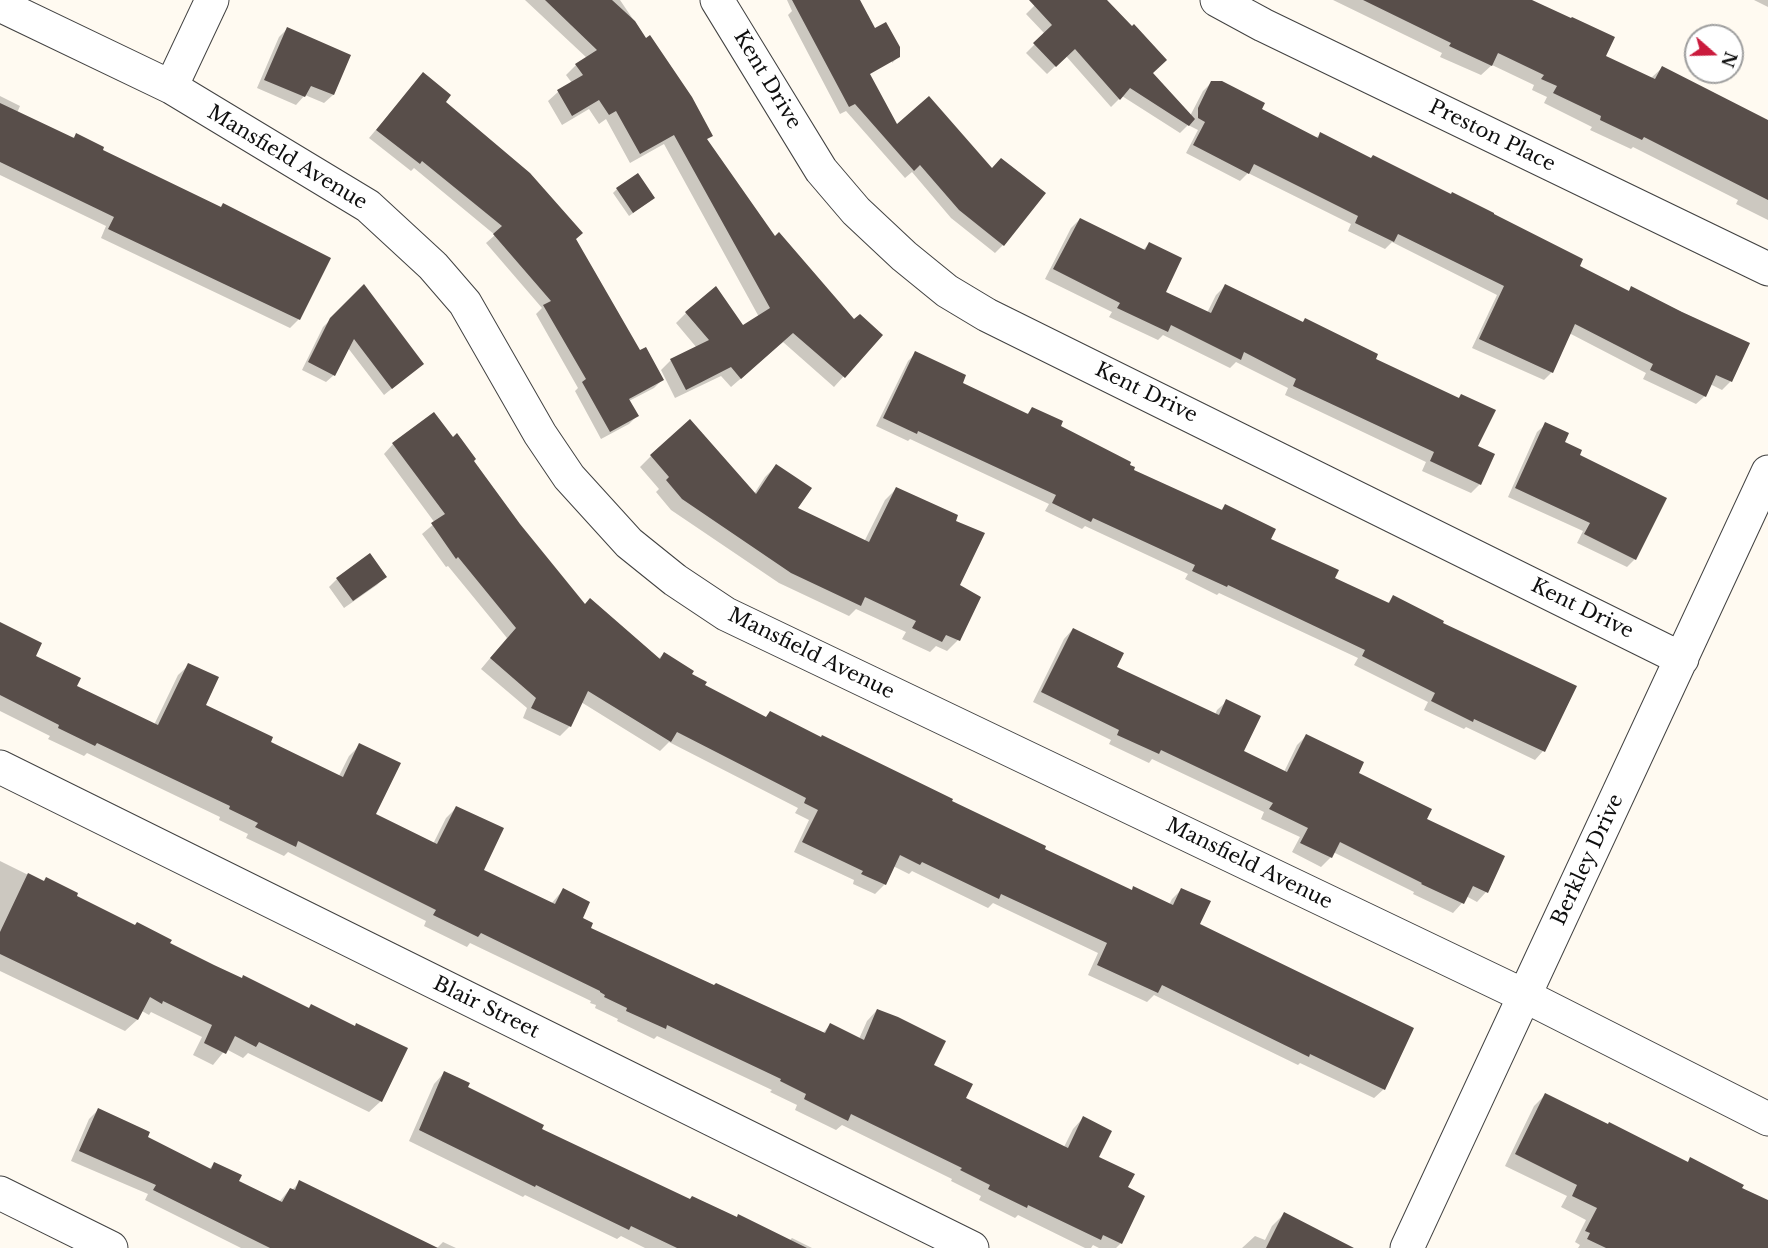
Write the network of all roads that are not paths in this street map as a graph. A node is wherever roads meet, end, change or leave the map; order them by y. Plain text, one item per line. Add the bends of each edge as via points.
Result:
1 (212, 0) edge
2 (717, 0) edge
3 (1217, 0) edge
4 (0, 5) edge
5 (171, 87) junction
6 (1768, 269) edge
7 (1768, 472) edge
8 (1682, 658) junction
9 (0, 767) edge
10 (1525, 996) junction
11 (1768, 1119) edge
12 (0, 1193) edge
13 (111, 1248) edge
14 (972, 1248) edge
15 (1407, 1248) edge

1 - 5 street
2 - 8 street, Kent Drive via 821,170 856,212 948,291 987,315
3 - 6 street, Preston Place
4 - 5 street, Mansfield Avenue
5 - 10 street, Mansfield Avenue via 368,206 433,266 465,303 569,477 629,543 675,580 726,614 785,643
7 - 8 street, Berkley Drive
8 - 10 street, Berkley Drive
9 - 14 street, Blair Street
10 - 11 street, Mansfield Avenue
10 - 15 street, Berkley Drive
12 - 13 street

